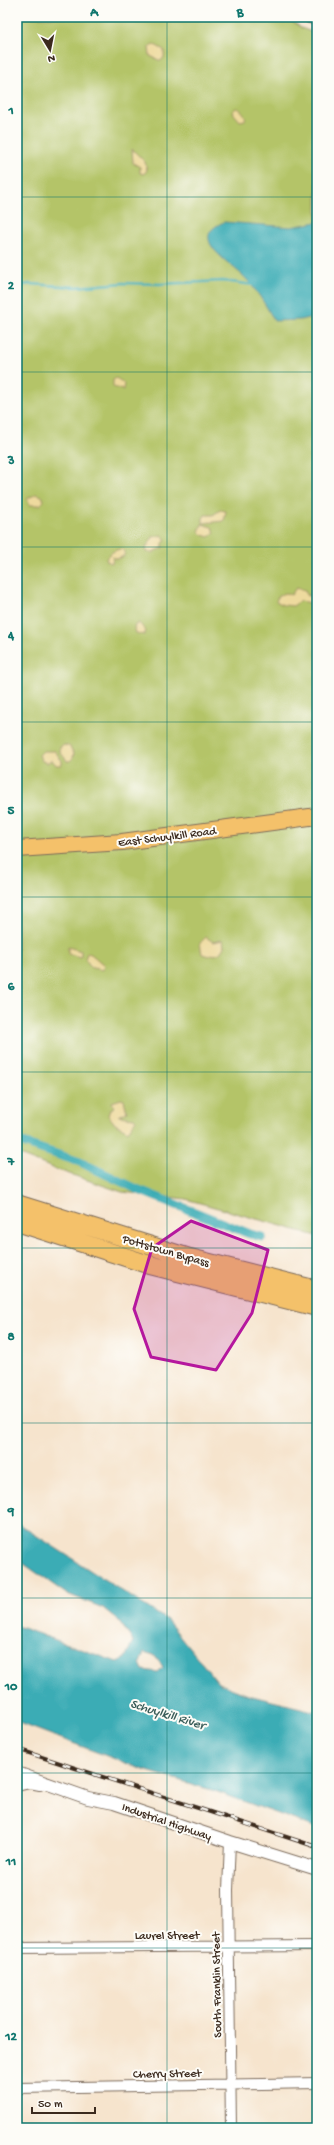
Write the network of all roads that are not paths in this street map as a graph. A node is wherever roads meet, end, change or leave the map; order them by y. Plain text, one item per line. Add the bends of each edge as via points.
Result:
1 (310, 17) edge
2 (317, 19) edge
3 (317, 816) edge
4 (17, 849) edge
5 (17, 1204) edge
6 (17, 1222) edge
7 (317, 1290) edge
8 (317, 1307) edge
9 (17, 1773) edge
10 (17, 1786) edge
11 (60, 1788) junction
12 (230, 1842) junction
13 (317, 1869) edge
14 (317, 1946) edge
15 (229, 1947) junction
16 (17, 1948) edge
17 (317, 2083) edge
18 (231, 2085) junction
19 (17, 2088) edge
20 (231, 2128) edge

1 - 2 street
3 - 4 main road, East Schuylkill Road via 122,842
5 - 7 highway, Pottstown Bypass via 190,1258
6 - 8 highway, Pottstown Bypass via 150,1265
9 - 11 street, Industrial Highway
10 - 11 street via 30,1783
11 - 12 street, Industrial Highway via 88,1798 114,1803
12 - 13 street, Industrial Highway
12 - 15 street, South Franklin Street
14 - 15 street, Laurel Street
15 - 16 street, Laurel Street
15 - 18 street, South Franklin Street
17 - 18 street, Cherry Street
18 - 19 street, Cherry Street
18 - 20 street, South Franklin Street

